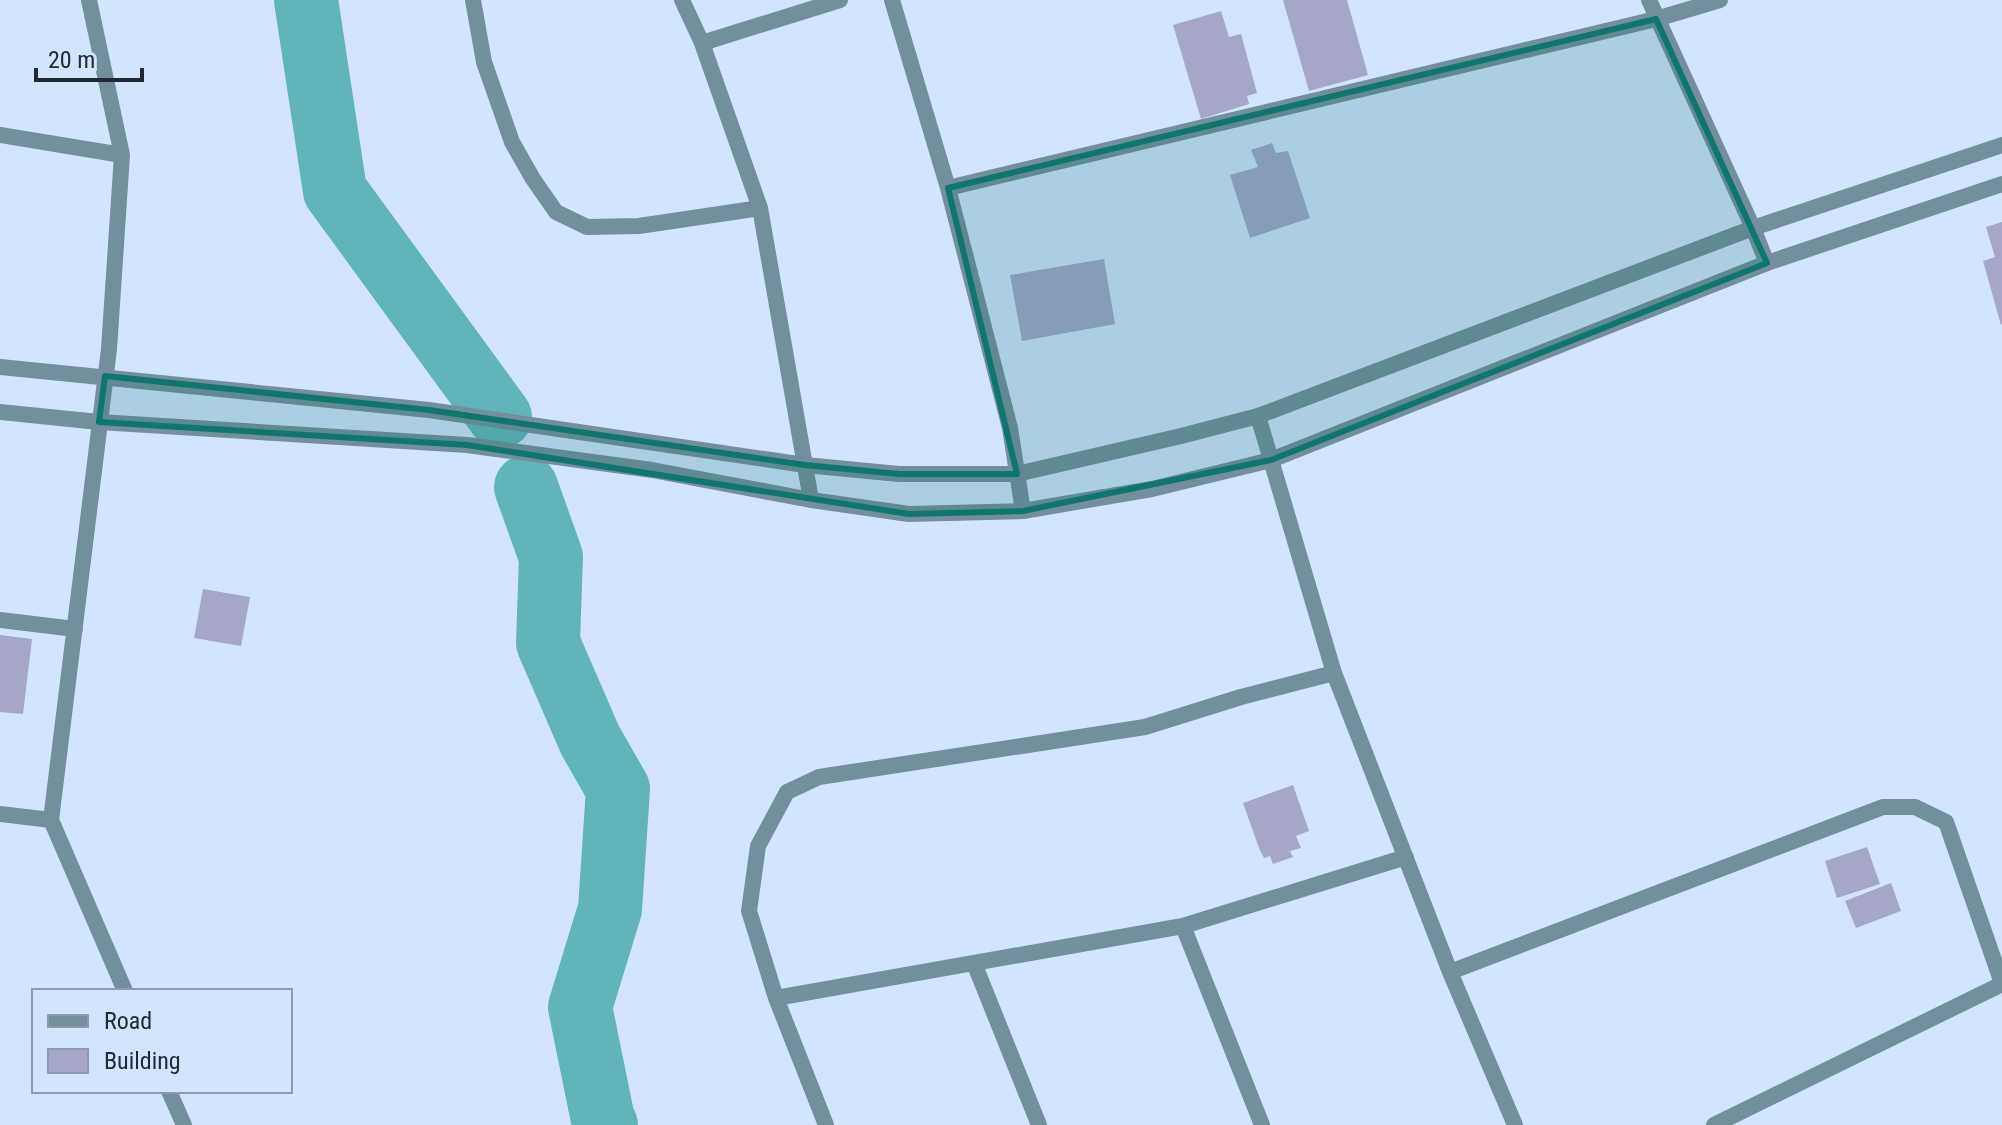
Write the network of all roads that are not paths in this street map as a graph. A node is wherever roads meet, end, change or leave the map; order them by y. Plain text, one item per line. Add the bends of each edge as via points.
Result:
1 (89, 0) edge
2 (473, 0) edge
3 (682, 0) edge
4 (840, 0) edge
5 (892, 0) edge
6 (1649, 0) edge
7 (1720, 0) edge
8 (1656, 19) junction
9 (702, 43) junction
10 (0, 135) edge
11 (2002, 145) edge
12 (122, 155) junction
13 (2002, 184) edge
14 (948, 188) junction
15 (760, 208) junction
16 (1753, 228) junction
17 (1767, 263) junction
18 (0, 367) edge
19 (105, 376) junction
20 (0, 412) edge
21 (1258, 416) junction
22 (474, 417) junction
23 (99, 422) junction
24 (467, 445) junction
25 (1271, 460) junction
26 (805, 465) junction
27 (1017, 474) junction
28 (811, 500) junction
29 (1023, 511) junction
30 (0, 620) edge
31 (75, 629) junction
32 (1334, 673) junction
33 (0, 814) edge
34 (51, 820) junction
35 (1406, 857) junction
36 (1183, 926) junction
37 (974, 963) junction
38 (1450, 972) junction
39 (2002, 983) edge
40 (124, 989) edge
41 (776, 998) junction
42 (170, 1093) edge
43 (184, 1125) edge
44 (826, 1125) edge
45 (1039, 1125) edge
46 (1262, 1125) edge
47 (1515, 1125) edge
48 (1714, 1125) edge

1 - 12 street
2 - 15 street via 484,62 512,142 556,212 587,227 639,226
3 - 9 street
4 - 9 street
5 - 14 street
6 - 8 street
7 - 8 street
8 - 14 street
8 - 16 street
9 - 15 street
10 - 12 street
11 - 16 street
12 - 19 street
13 - 17 street
14 - 27 street
15 - 26 street
16 - 17 street
16 - 21 street
17 - 25 street
18 - 19 street
19 - 22 street
19 - 23 street
20 - 23 street
21 - 25 street
21 - 27 street
22 - 24 street
22 - 26 street
23 - 24 street
23 - 31 street
24 - 28 street via 652,470
25 - 29 street via 1152,489
25 - 32 street
26 - 27 street via 899,474
26 - 28 street
27 - 29 street
28 - 29 street via 909,514
30 - 31 street
31 - 34 street
32 - 35 street
32 - 41 street via 1145,727 819,777 787,792 758,846 749,911
33 - 34 street
34 - 40 street
35 - 36 street
35 - 38 street
36 - 37 street
36 - 46 street
37 - 41 street
37 - 45 street
38 - 39 street via 1883,807 1915,807 1946,822
38 - 47 street
39 - 48 street
41 - 44 street
42 - 43 street

